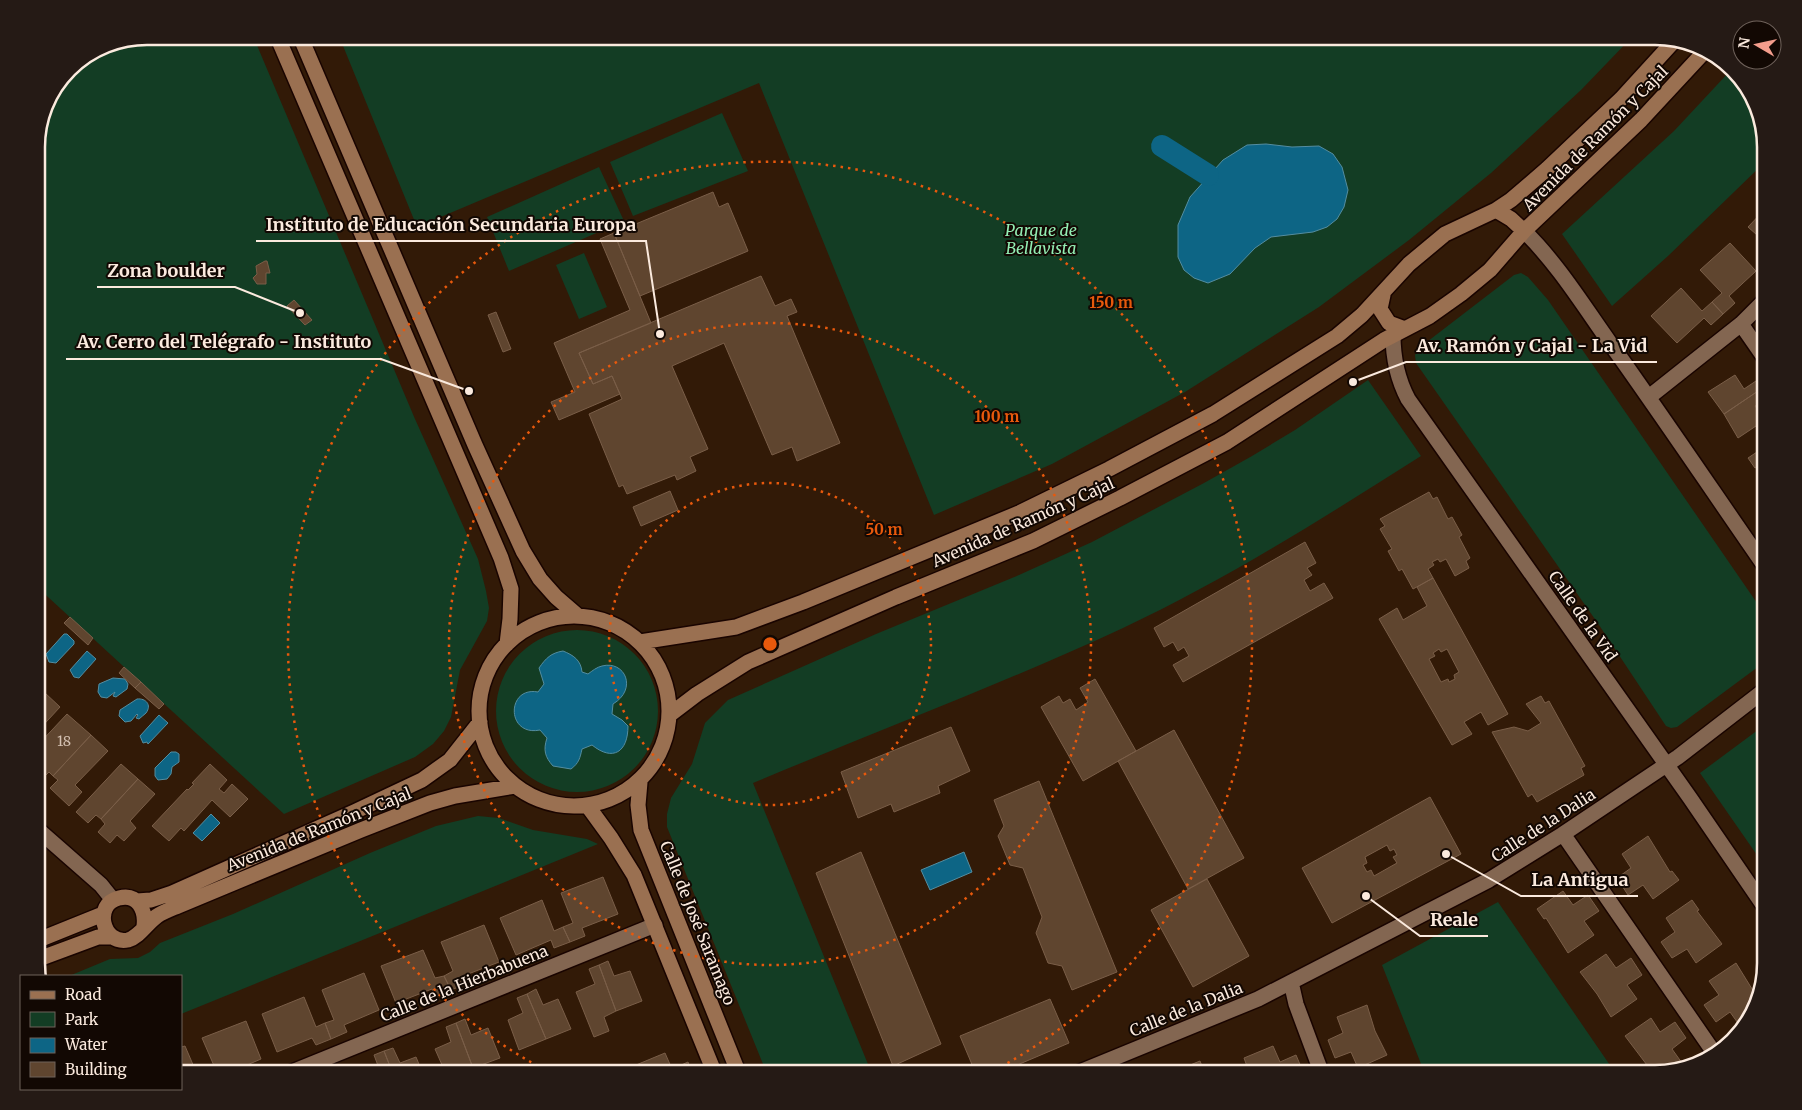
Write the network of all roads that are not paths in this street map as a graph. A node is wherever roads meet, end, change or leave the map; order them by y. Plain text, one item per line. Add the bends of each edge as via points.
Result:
1 (281, 45) edge
2 (304, 45) edge
3 (1669, 46) edge
4 (1700, 56) edge
5 (1496, 210) junction
6 (1524, 231) junction
7 (1383, 295) junction
8 (1757, 308) edge
9 (1741, 324) junction
10 (1399, 332) junction
11 (1757, 347) edge
12 (1649, 397) junction
13 (1757, 555) edge
14 (578, 616) junction
15 (640, 642) junction
16 (507, 644) junction
17 (1757, 696) edge
18 (672, 713) junction
19 (480, 722) junction
20 (1666, 766) junction
21 (640, 782) junction
22 (515, 786) junction
23 (586, 805) junction
24 (1562, 834) junction
25 (45, 836) edge
26 (1757, 896) edge
27 (113, 900) junction
28 (137, 901) junction
29 (103, 914) junction
30 (655, 925) junction
31 (144, 926) junction
32 (45, 937) edge
33 (112, 937) junction
34 (45, 957) edge
35 (1291, 982) junction
36 (1711, 1048) edge
37 (309, 1065) edge
38 (712, 1065) edge
39 (735, 1065) edge
40 (1097, 1065) edge
41 (1319, 1065) edge

1 - 16 street via 501,558 511,589
2 - 14 street via 523,551 540,579
3 - 5 street, Avenida de Ramón y Cajal via 1621,99 1547,169
4 - 6 street, Avenida de Ramón y Cajal via 1641,120
5 - 6 street
5 - 7 street, Avenida de Ramón y Cajal via 1445,234 1409,264
6 - 10 street, Avenida de Ramón y Cajal via 1490,270 1461,294 1430,316
6 - 12 street via 1566,282
7 - 10 street via 1380,309
7 - 15 street, Avenida de Ramón y Cajal via 1337,336 1213,414 1019,513 736,627
8 - 9 street
9 - 11 street
9 - 12 street
10 - 18 street, Avenida de Ramón y Cajal via 1226,442 1144,486 1033,541 748,662
10 - 20 street, Calle de la Vid via 1393,349 1408,399
12 - 13 street
14 - 15 street via 600,619 622,628
14 - 16 street via 552,618 528,628
15 - 18 street via 661,671
16 - 19 street via 484,680
17 - 20 street, Calle de la Dalia
18 - 21 street via 656,760
19 - 22 street via 486,746 498,768
19 - 28 street, Avenida de Ramón y Cajal via 450,760 422,780 172,893
20 - 24 street, Calle de la Dalia
20 - 26 street, Calle de la Vid
21 - 23 street via 606,801
21 - 39 street, Calle de José Saramago via 641,830
22 - 23 street via 549,803
22 - 31 street, Avenida de Ramón y Cajal via 430,803 178,906
23 - 30 street via 634,875
24 - 35 street, Calle de la Dalia via 1489,880
24 - 36 street
25 - 27 street via 101,885
27 - 28 street, Avenida de Ramón y Cajal via 120,897
27 - 29 street
28 - 31 street via 146,917
29 - 32 street
29 - 33 street via 106,931
30 - 37 street, Calle de la Hierbabuena
30 - 38 street
31 - 33 street, Avenida de Ramón y Cajal via 140,933 127,940
33 - 34 street, Avenida de Ramón y Cajal via 98,937
35 - 40 street, Calle de la Dalia via 1258,999
35 - 41 street via 1298,1012

